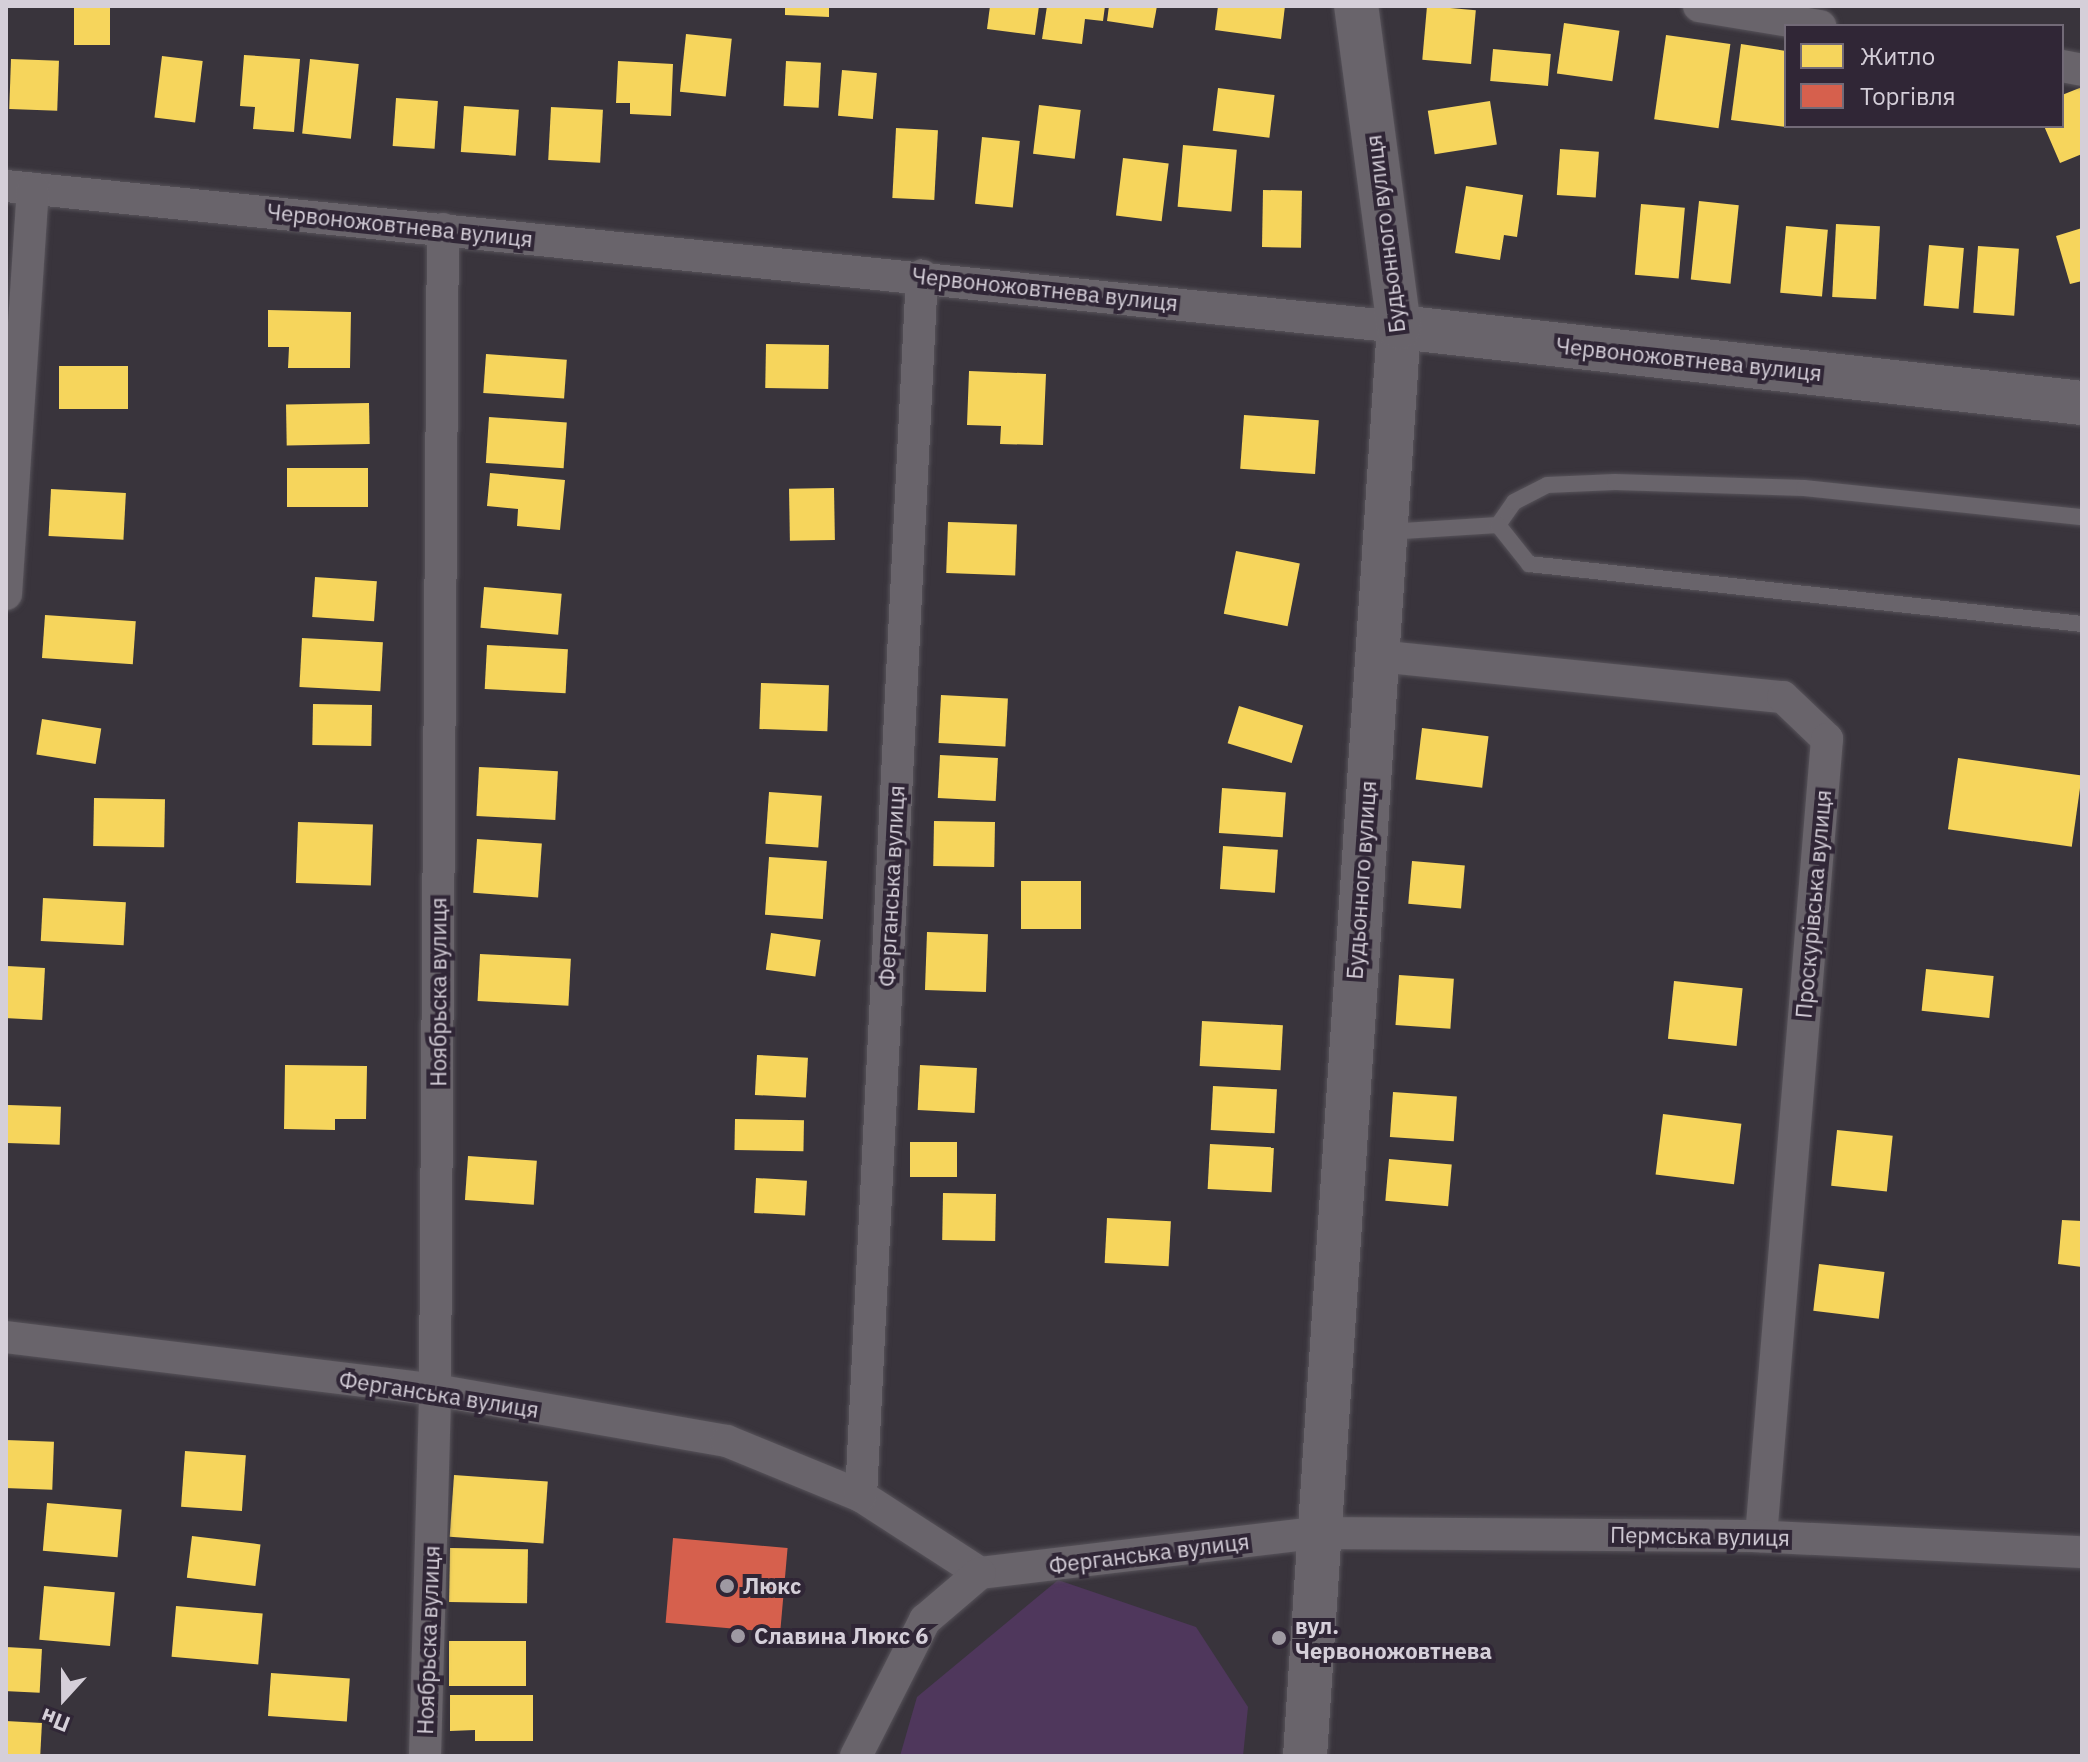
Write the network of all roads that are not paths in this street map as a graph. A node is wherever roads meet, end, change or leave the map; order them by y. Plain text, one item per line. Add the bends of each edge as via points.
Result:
1 (1356, 6) edge
2 (1699, 6) edge
3 (1808, 24) edge
4 (19, 188) edge
5 (443, 229) junction
6 (922, 276) junction
7 (1399, 327) junction
8 (2082, 403) edge
9 (2082, 517) edge
10 (1498, 525) junction
11 (1387, 532) junction
12 (6, 594) edge
13 (2082, 624) edge
14 (1377, 656) junction
15 (6, 1337) edge
16 (435, 1390) junction
17 (861, 1496) junction
18 (1317, 1533) junction
19 (1761, 1536) junction
20 (2082, 1552) edge
21 (980, 1573) junction
22 (425, 1756) edge
23 (856, 1756) edge
24 (1305, 1756) edge

1 - 7 main road, Будьонного вулиця
2 - 3 street
4 - 5 street, Червоножовтнева вулиця
4 - 12 street
5 - 6 street, Червоножовтнева вулиця
5 - 16 street, Ноябрьска вулиця
6 - 7 street, Червоножовтнева вулиця
6 - 17 street, Ферганська вулиця
7 - 8 main road, Червоножовтнева вулиця
7 - 11 main road, Будьонного вулиця
9 - 10 lane via 1804,488 1615,482 1547,485 1514,502
10 - 11 lane
10 - 13 lane via 1529,564
11 - 14 main road, Будьонного вулиця
14 - 18 main road, Будьонного вулиця
14 - 19 street, Проскурівська вулиця via 1783,697 1827,739
15 - 16 street, Ферганська вулиця
16 - 17 street, Ферганська вулиця via 727,1441
16 - 22 street, Ноябрьска вулиця
17 - 21 street, Ферганська вулиця
18 - 19 street, Пермська вулиця
18 - 21 street, Ферганська вулиця
18 - 24 main road, Будьонного вулиця
19 - 20 street, Пермська вулиця
21 - 23 street via 925,1620

